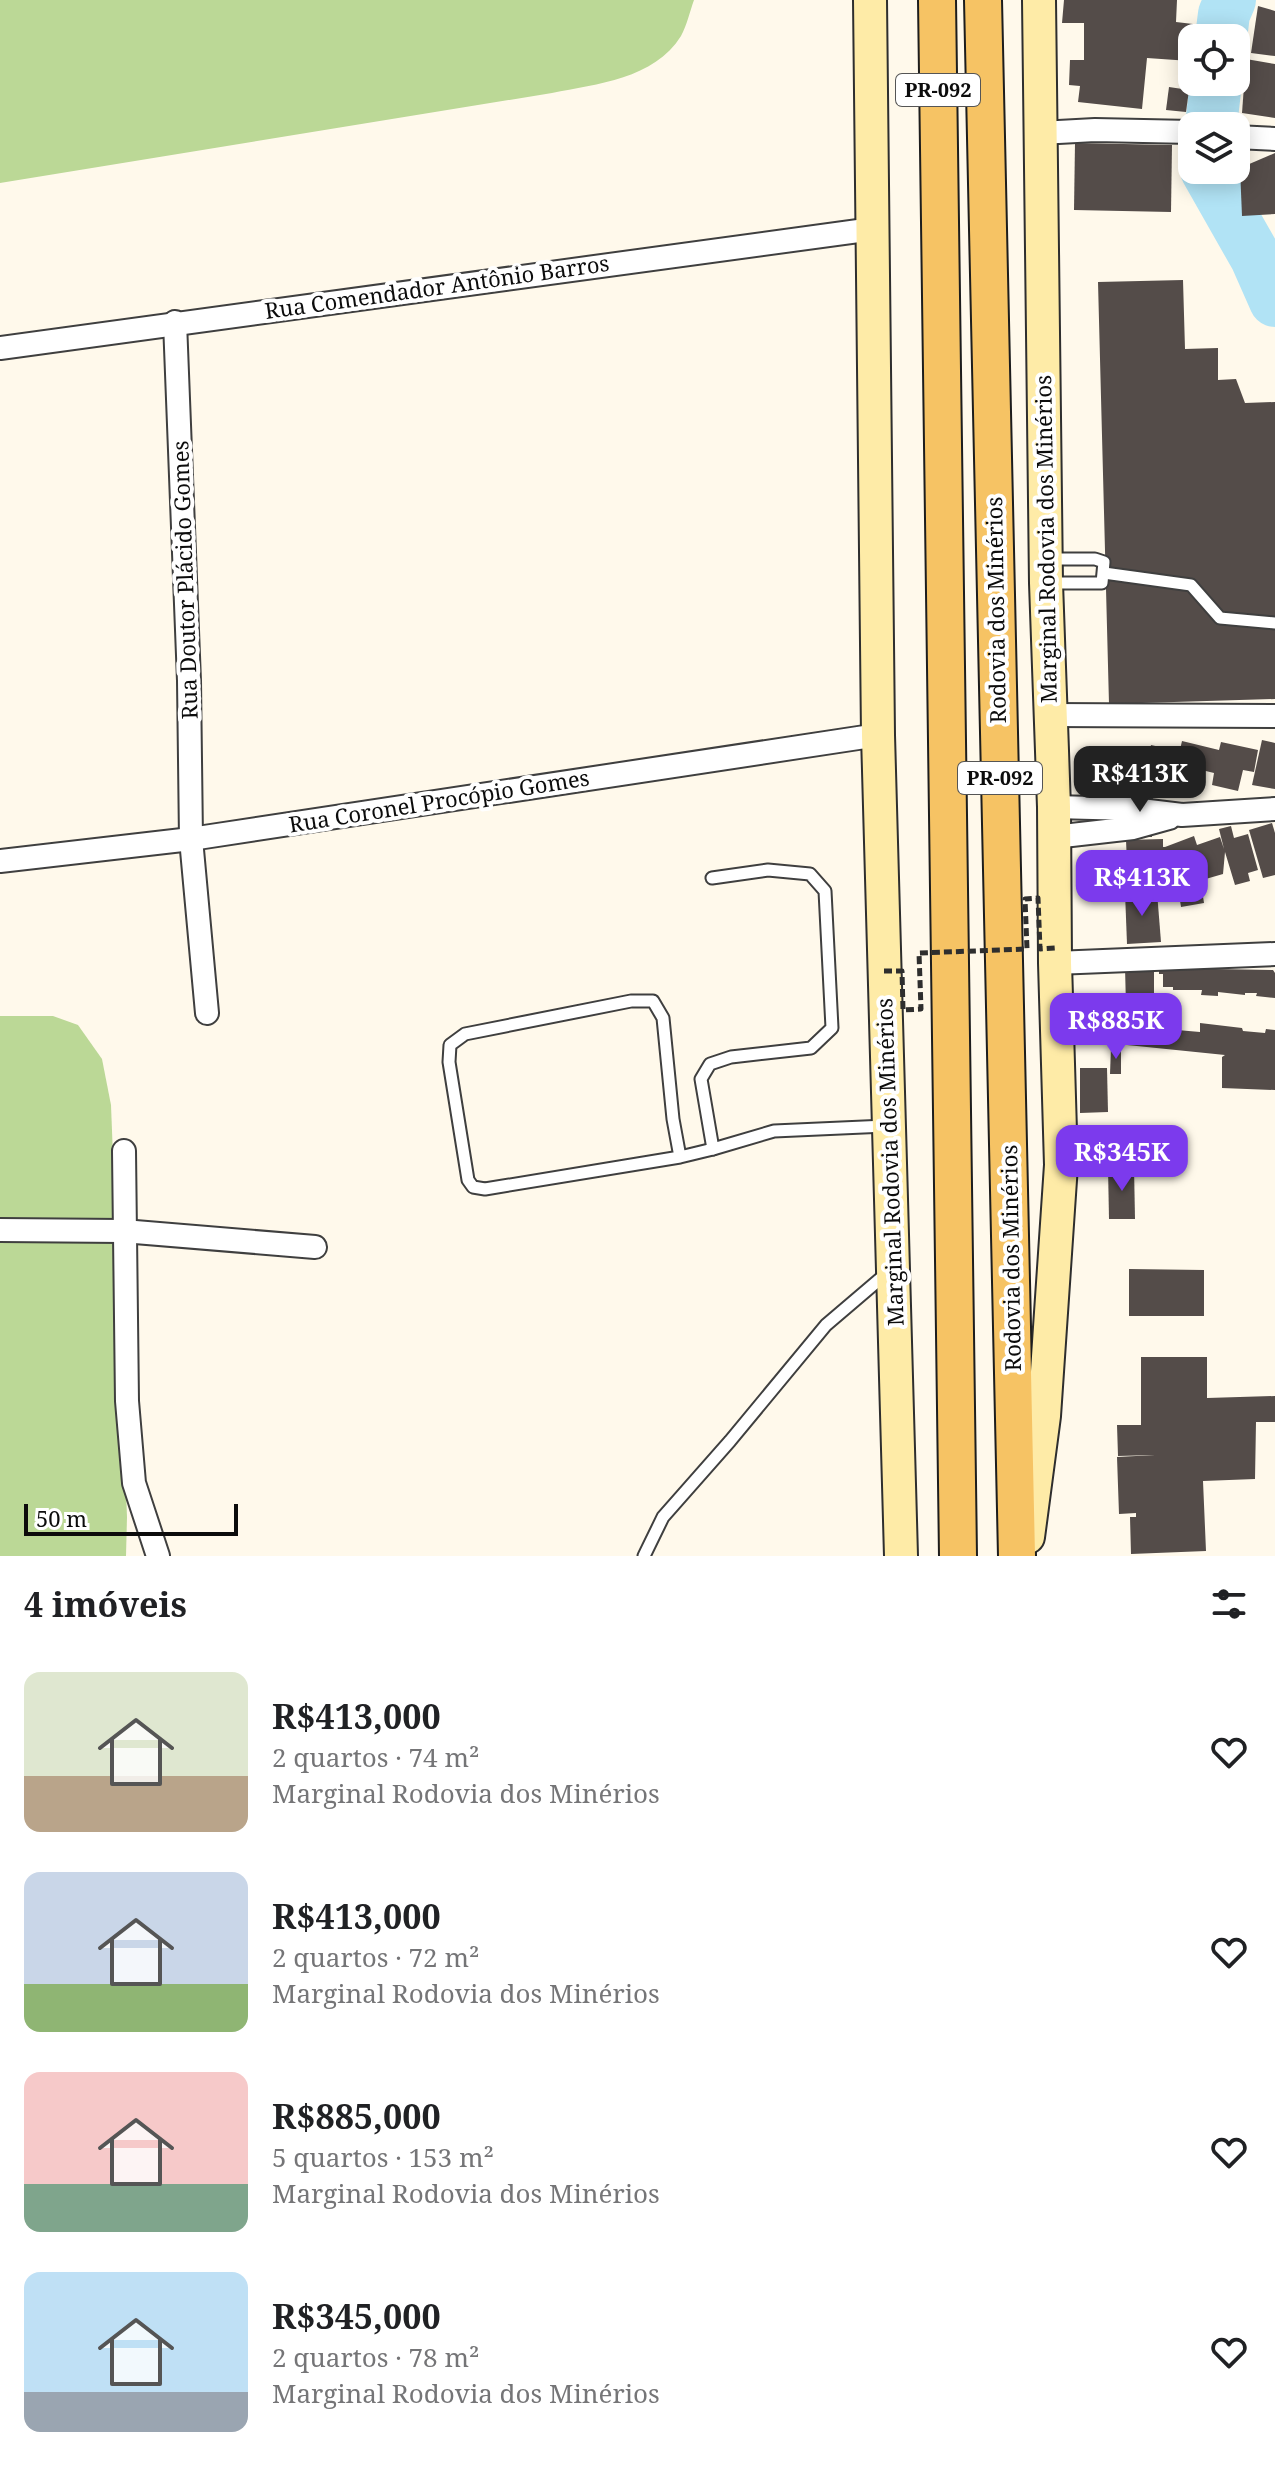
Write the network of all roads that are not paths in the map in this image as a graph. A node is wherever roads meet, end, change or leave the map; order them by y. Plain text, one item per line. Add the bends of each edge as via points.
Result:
1 (870, 0) edge
2 (937, 0) edge
3 (983, 0) edge
4 (1039, 0) edge
5 (1178, 131) edge
6 (1040, 133) junction
7 (1250, 138) edge
8 (1275, 139) edge
9 (873, 229) junction
10 (175, 322) junction
11 (0, 348) edge
12 (1046, 571) junction
13 (1104, 573) junction
14 (1275, 623) edge
15 (1049, 715) junction
16 (1275, 716) edge
17 (878, 735) junction
18 (1275, 809) edge
19 (1054, 822) junction
20 (191, 839) junction
21 (0, 861) edge
22 (712, 878) dead end
23 (1275, 954) edge
24 (1055, 956) junction
25 (207, 1013) dead end
26 (889, 1126) junction
27 (713, 1149) junction
28 (124, 1151) dead end
29 (680, 1157) junction
30 (0, 1230) edge
31 (123, 1231) junction
32 (315, 1247) dead end
33 (893, 1269) junction
34 (158, 1556) edge
35 (644, 1556) edge
36 (901, 1556) edge
37 (958, 1556) edge
38 (1017, 1556) edge
39 (1026, 1556) edge

1 - 9 main road, Marginal Rodovia dos Minérios
2 - 37 main road, PR-092
3 - 38 main road, Rodovia dos Minérios / PR-092
4 - 6 main road, Marginal Rodovia dos Minérios
5 - 6 street
6 - 12 main road, Marginal Rodovia dos Minérios
7 - 8 street
9 - 10 street, Rua Comendador Antônio Barros
9 - 17 main road, Marginal Rodovia dos Minérios
10 - 11 street, Rua Comendador Antônio Barros
10 - 20 street, Rua Doutor Plácido Gomes
12 - 13 lane via 1102,583
12 - 13 lane via 1095,559 1104,562
12 - 15 main road, Marginal Rodovia dos Minérios
13 - 14 lane via 1191,585 1220,618
15 - 16 street
15 - 19 main road, Marginal Rodovia dos Minérios
17 - 20 street, Rua Coronel Procópio Gomes
17 - 26 main road, Marginal Rodovia dos Minérios
18 - 19 street via 1182,815 1133,828
19 - 24 main road, Marginal Rodovia dos Minérios
20 - 21 street, Rua Coronel Procópio Gomes
20 - 25 street, Rua Doutor Plácido Gomes
22 - 27 lane via 768,870 810,874 825,891 832,1028 811,1048 710,1064 701,1079
23 - 24 street
24 - 39 main road, Marginal Rodovia dos Minérios via 1061,1165 1044,1416
26 - 27 lane via 774,1131
26 - 33 main road, Marginal Rodovia dos Minérios
27 - 29 lane
28 - 31 street
29 - 29 lane via 663,1018 653,1001 465,1034 450,1045 473,1187
30 - 31 street
31 - 32 street
31 - 34 street via 134,1483
33 - 35 lane via 826,1325 663,1517
33 - 36 main road, Marginal Rodovia dos Minérios

